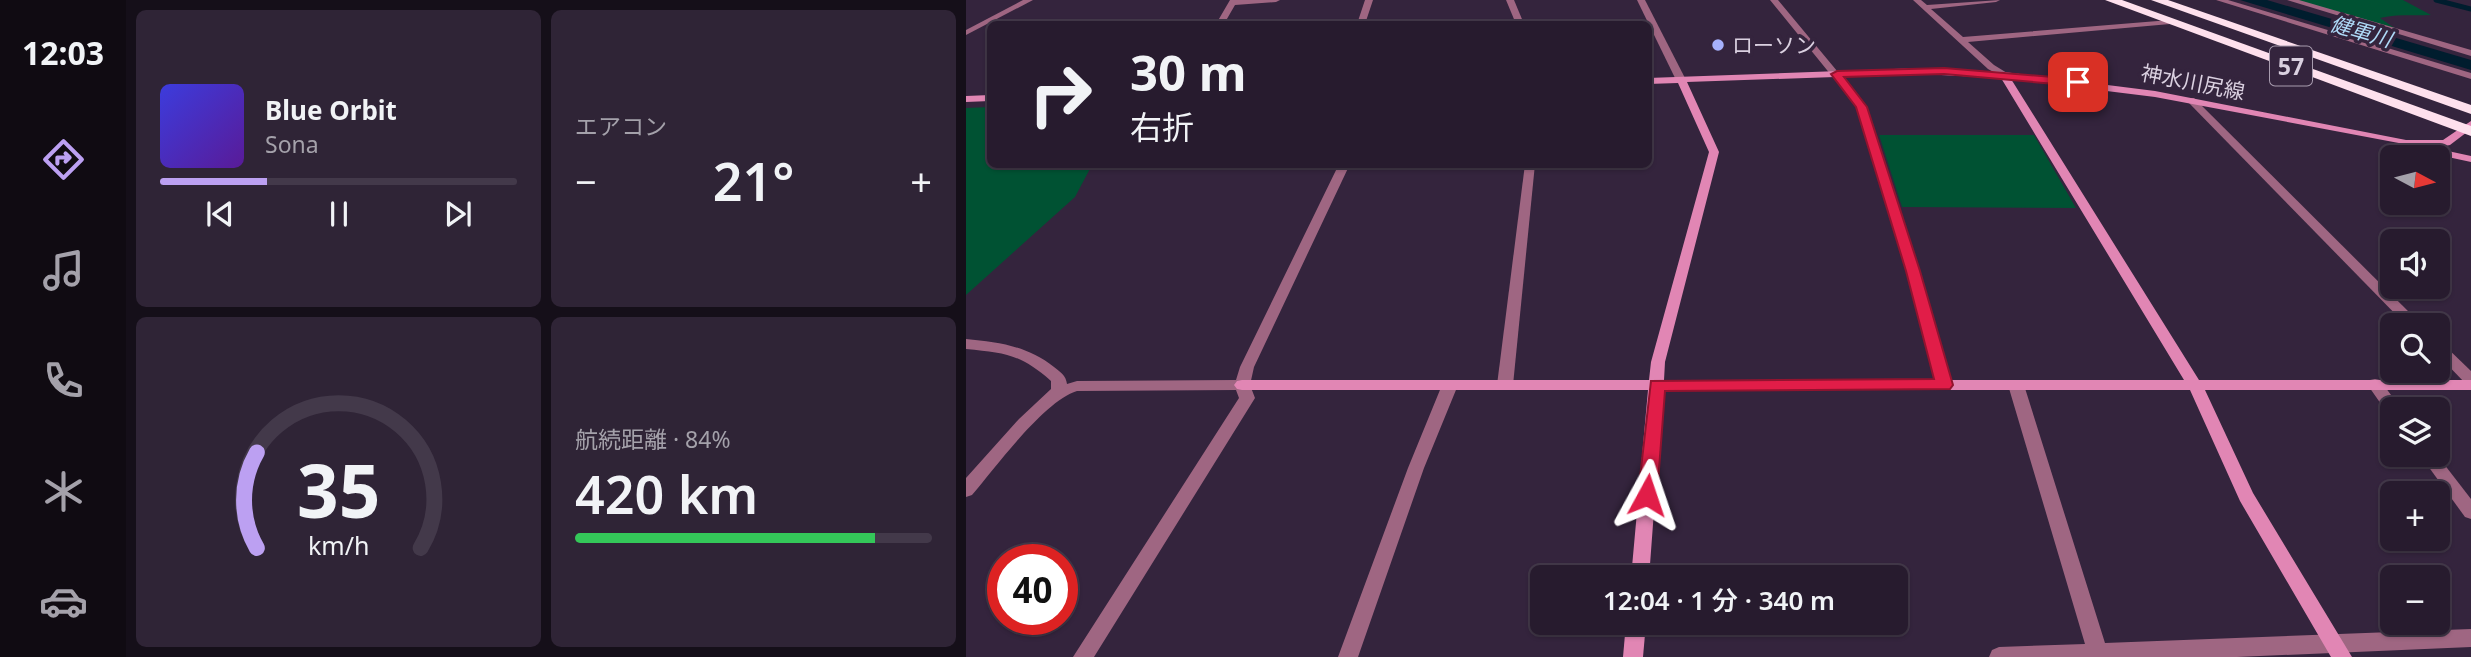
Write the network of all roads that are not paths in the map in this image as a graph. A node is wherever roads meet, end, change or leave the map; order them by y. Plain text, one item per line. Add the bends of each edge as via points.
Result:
1 (1029, 0) edge
2 (1276, 0) edge
3 (1369, 0) edge
4 (1510, 0) edge
5 (1641, 0) edge
6 (1774, 0) edge
7 (1917, 0) edge
8 (1996, 0) edge
9 (2111, 0) edge
10 (2157, 0) edge
11 (2220, 0) edge
12 (2291, 0) edge
13 (1233, 2) edge
14 (1925, 7) junction
15 (989, 21) edge
16 (1222, 21) edge
17 (1363, 21) edge
18 (1519, 21) edge
19 (1652, 21) edge
20 (987, 22) edge
21 (1652, 22) edge
22 (2170, 22) junction
23 (966, 33) edge
24 (1962, 40) junction
25 (2471, 53) edge
26 (1837, 74) junction
27 (2004, 75) junction
28 (2471, 76) edge
29 (1681, 80) junction
30 (1652, 81) edge
31 (987, 98) edge
32 (966, 99) edge
33 (2191, 100) junction
34 (2471, 110) edge
35 (2468, 128) edge
36 (2369, 137) junction
37 (2471, 159) edge
38 (1343, 168) edge
39 (1530, 168) edge
40 (2403, 313) edge
41 (966, 344) edge
42 (2450, 360) edge
43 (2471, 382) edge
44 (2375, 384) junction
45 (1242, 385) junction
46 (1450, 385) junction
47 (1505, 385) junction
48 (1657, 385) junction
49 (1944, 385) junction
50 (2016, 385) junction
51 (2195, 386) junction
52 (1059, 391) junction
53 (2384, 397) edge
54 (2437, 467) edge
55 (966, 490) edge
56 (2471, 512) edge
57 (1641, 565) edge
58 (1635, 635) edge
59 (2471, 638) edge
60 (2337, 650) edge
61 (2098, 655) edge
62 (1083, 657) edge
63 (1348, 657) edge
64 (1633, 657) edge
65 (1999, 657) edge

1 - 15 street
2 - 13 street
3 - 17 street
4 - 18 street
5 - 19 street
6 - 26 street
7 - 14 street
8 - 14 street
9 - 22 highway, 57
10 - 34 highway, 57
11 - 28 street
12 - 25 street
13 - 16 street
14 - 24 street
20 - 23 street
21 - 29 street
22 - 24 street
22 - 35 highway, 57
24 - 27 street
26 - 27 street, 神水川尻線 via 1944,71
26 - 29 street, 神水川尻線
26 - 49 street via 1861,107
27 - 33 street, 神水川尻線
27 - 51 street
29 - 30 street, 神水川尻線
29 - 48 street via 1714,152 1658,362
31 - 32 street
33 - 36 street, 神水川尻線
33 - 40 street
35 - 36 street, 神水川尻線 via 2432,145
36 - 37 street
38 - 45 street
39 - 47 street
41 - 52 street via 1020,349 1059,379
42 - 43 street
43 - 44 street
44 - 51 street
44 - 53 street
45 - 46 street
45 - 52 street via 1077,386
45 - 62 street via 1247,398
46 - 47 street
46 - 63 street
47 - 48 street
48 - 49 street
48 - 57 street
49 - 50 street
50 - 51 street
50 - 61 street
51 - 60 street via 2246,496
52 - 55 street
54 - 56 street
58 - 64 street
59 - 60 street
60 - 61 street
61 - 65 street

